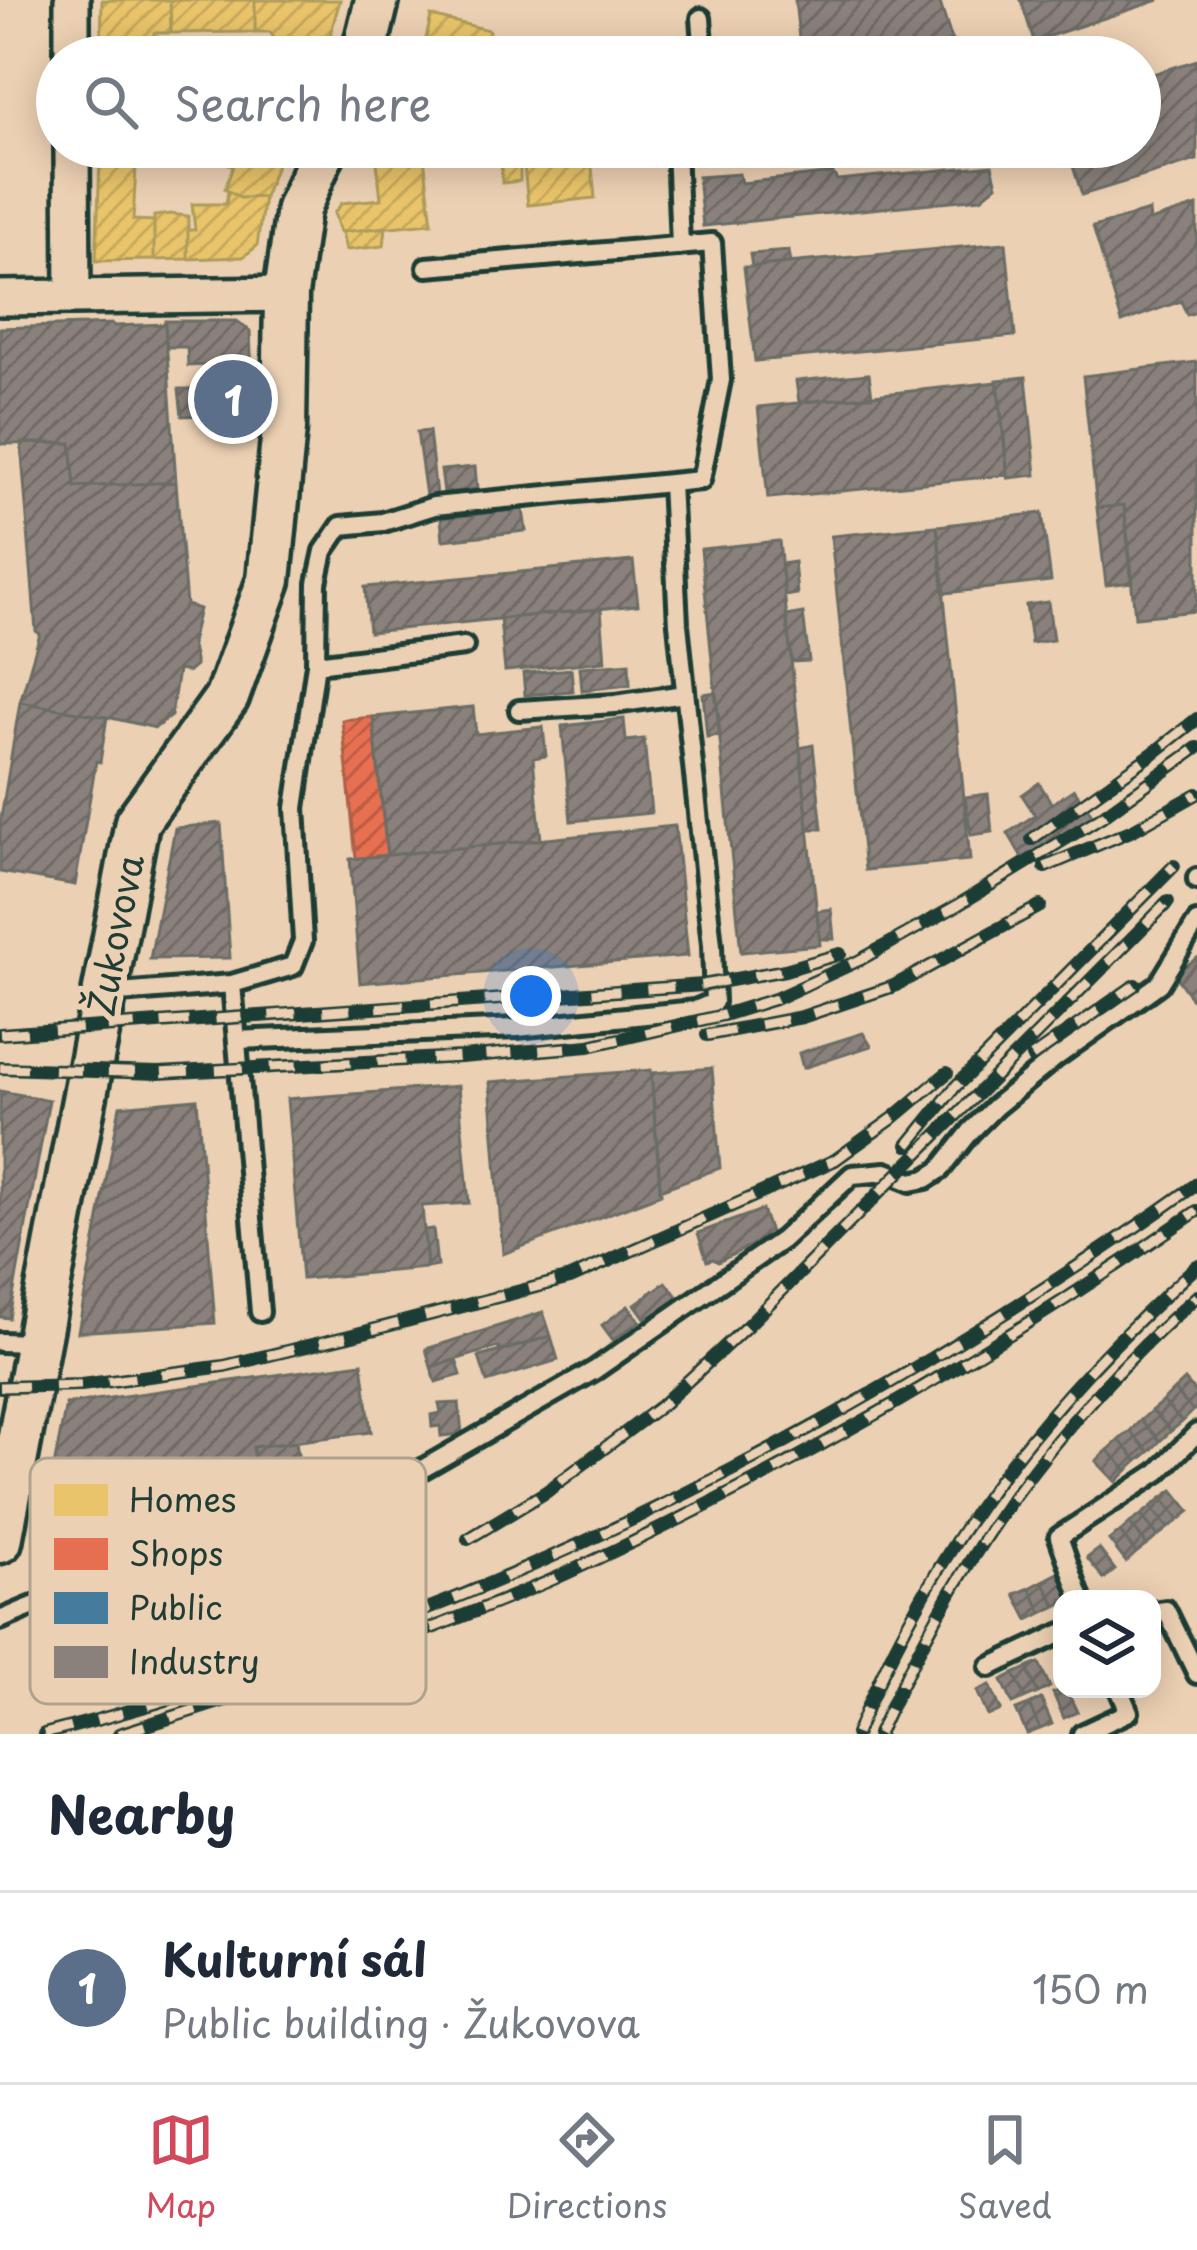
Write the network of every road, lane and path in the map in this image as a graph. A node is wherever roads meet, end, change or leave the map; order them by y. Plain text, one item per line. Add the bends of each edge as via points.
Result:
1 (72, 0) edge
2 (377, 0) edge
3 (701, 18) dead end
4 (72, 36) edge
5 (368, 36) edge
6 (702, 36) edge
7 (72, 168) edge
8 (316, 168) edge
9 (677, 168) edge
10 (680, 246) junction
11 (427, 267) dead end
12 (286, 294) junction
13 (73, 297) junction
14 (0, 298) edge
15 (671, 483) junction
16 (464, 646) dead end
17 (316, 664) junction
18 (686, 694) junction
19 (519, 710) dead end
20 (1197, 922) edge
21 (232, 984) junction
22 (105, 994) junction
23 (237, 1040) junction
24 (260, 1312) dead end
25 (19, 1343) edge
26 (1197, 1433) edge
27 (426, 1467) edge
28 (0, 1540) edge
29 (1078, 1590) edge
30 (30, 1607) edge
31 (1161, 1611) edge
32 (0, 1620) edge
33 (1053, 1637) edge
34 (990, 1666) dead end
35 (1197, 1674) edge
36 (1123, 1698) edge
37 (1082, 1734) edge

1 - 4 street
2 - 5 street
3 - 6 lane
7 - 13 street
8 - 12 street, Žukovova via 298,209
9 - 10 lane
10 - 11 lane
10 - 15 lane via 712,243 721,380 701,481
12 - 13 street
12 - 22 street, Žukovova via 284,429 269,580 227,697 137,822
13 - 14 street
15 - 17 lane via 434,506 341,526 317,583
15 - 18 lane
16 - 17 lane
17 - 21 lane via 295,808 303,941 293,967
18 - 19 lane
18 - 23 lane via 714,1003 517,1028
20 - 27 lane via 1159,984 1022,1084 940,1170 911,1182 886,1172 852,1175 782,1240 595,1370
21 - 22 lane
21 - 23 lane
22 - 25 street, Žukovova
23 - 24 lane
25 - 28 street, Žukovova
26 - 29 lane via 1158,1472 1059,1537
30 - 32 lane
31 - 35 lane
33 - 34 lane
36 - 37 lane via 1130,1712

